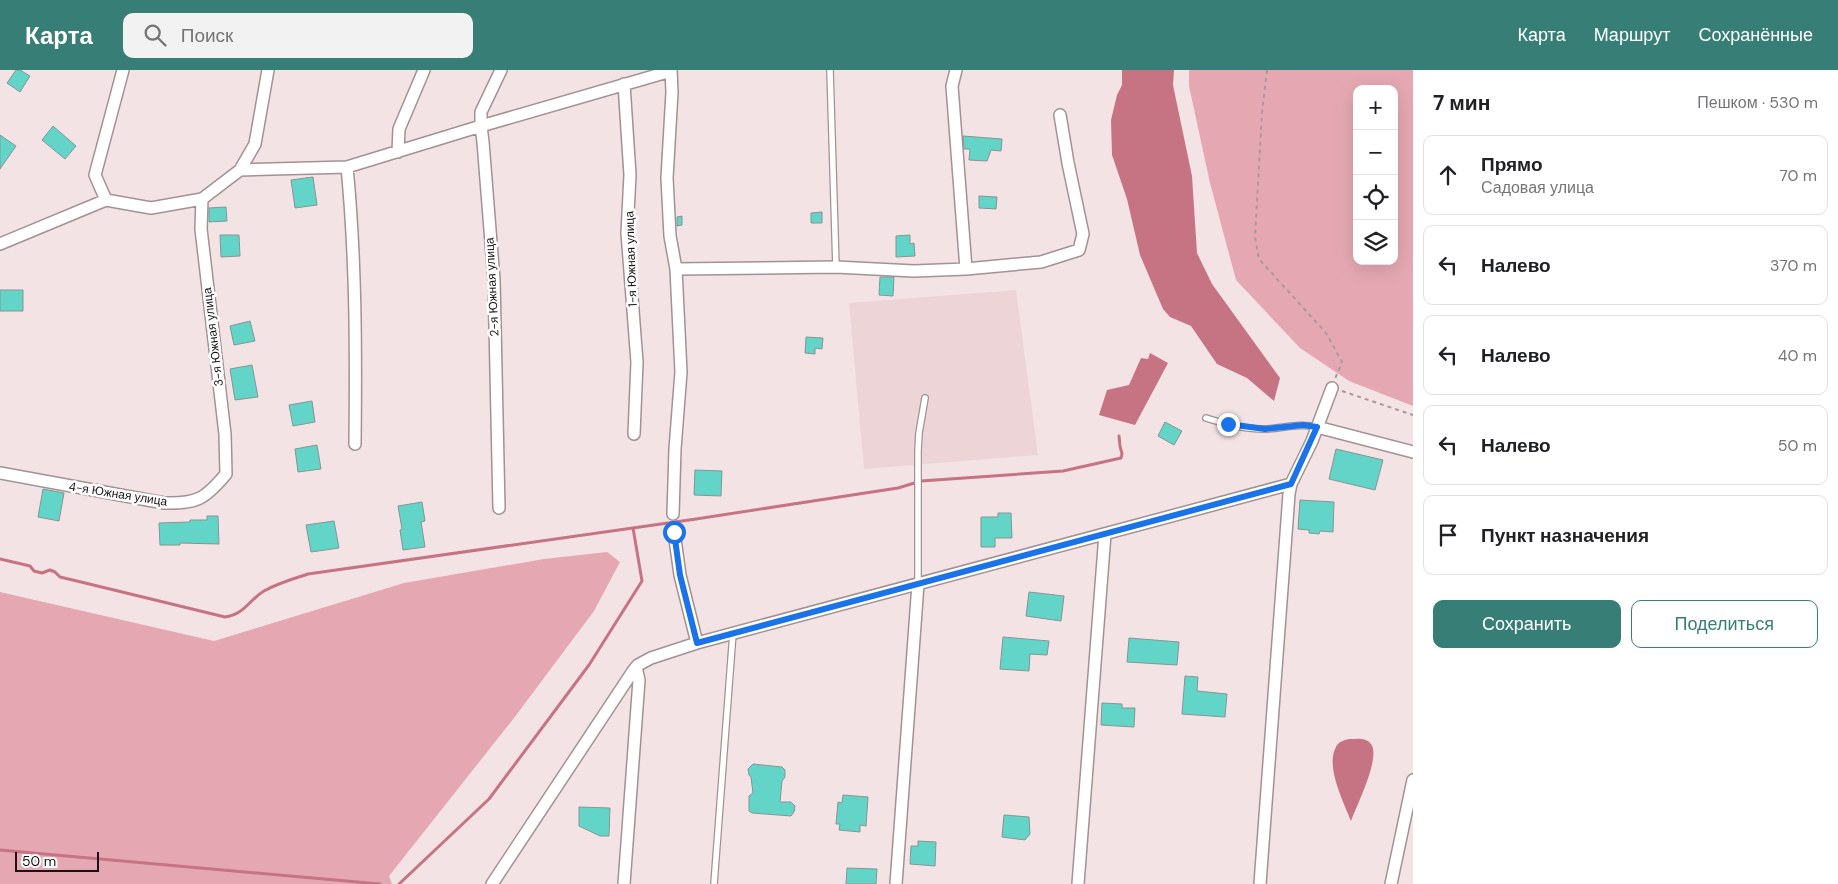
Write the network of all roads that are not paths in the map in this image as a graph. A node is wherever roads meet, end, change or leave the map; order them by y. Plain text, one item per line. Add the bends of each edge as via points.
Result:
1 (123, 70) edge
2 (268, 70) edge
3 (424, 70) edge
4 (501, 70) edge
5 (671, 70) edge
6 (830, 70) edge
7 (956, 70) edge
8 (624, 84) junction
9 (1060, 115) dead end
10 (481, 126) junction
11 (398, 152) junction
12 (347, 167) junction
13 (240, 170) junction
14 (202, 199) junction
15 (106, 200) junction
16 (0, 244) edge
17 (836, 267) junction
18 (966, 268) junction
19 (676, 269) junction
20 (1332, 388) road end
21 (926, 398) dead end
22 (1206, 418) dead end
23 (1317, 427) junction
24 (634, 434) dead end
25 (355, 444) dead end
26 (1413, 452) edge
27 (0, 473) edge
28 (226, 474) joint
29 (1291, 484) junction
30 (499, 508) dead end
31 (673, 514) dead end
32 (674, 532) dead end
33 (1105, 534) junction
34 (918, 584) junction
35 (733, 633) junction
36 (697, 643) junction
37 (636, 668) junction
38 (1413, 780) edge
39 (492, 884) edge
40 (624, 884) edge
41 (714, 884) edge
42 (896, 884) edge
43 (1078, 884) edge
44 (1260, 884) edge
45 (1391, 884) edge

1 - 15 street via 94,175
2 - 13 street via 255,144
3 - 11 street via 399,129
4 - 10 street, 2-я Южная улица via 481,112
5 - 8 street
5 - 19 street via 667,178 670,236
6 - 17 lane
7 - 18 street via 952,86
8 - 10 street
8 - 24 street, 1-я Южная улица via 630,174 627,234 637,362
9 - 18 street via 1083,234 1079,250 1041,262
10 - 11 street
10 - 30 street, 2-я Южная улица via 494,280
11 - 12 street
12 - 13 street
12 - 25 street via 353,226
13 - 14 street
14 - 15 street via 151,208
14 - 28 street, 3-я Южная улица via 201,229 225,434
15 - 16 street
17 - 18 street via 914,271
17 - 19 street
19 - 31 street via 681,372
20 - 23 street
21 - 34 lane via 918,450
22 - 23 lane via 1265,429 1303,425
23 - 26 street
23 - 29 street
27 - 28 street, 4-я Южная улица via 164,503 187,503 211,492
29 - 33 street
29 - 44 street
32 - 36 street via 680,575
33 - 34 street
33 - 43 street
34 - 35 street
34 - 42 street
35 - 36 street
35 - 41 lane
36 - 37 street via 651,658
37 - 39 street
37 - 40 street via 639,680
38 - 45 street

